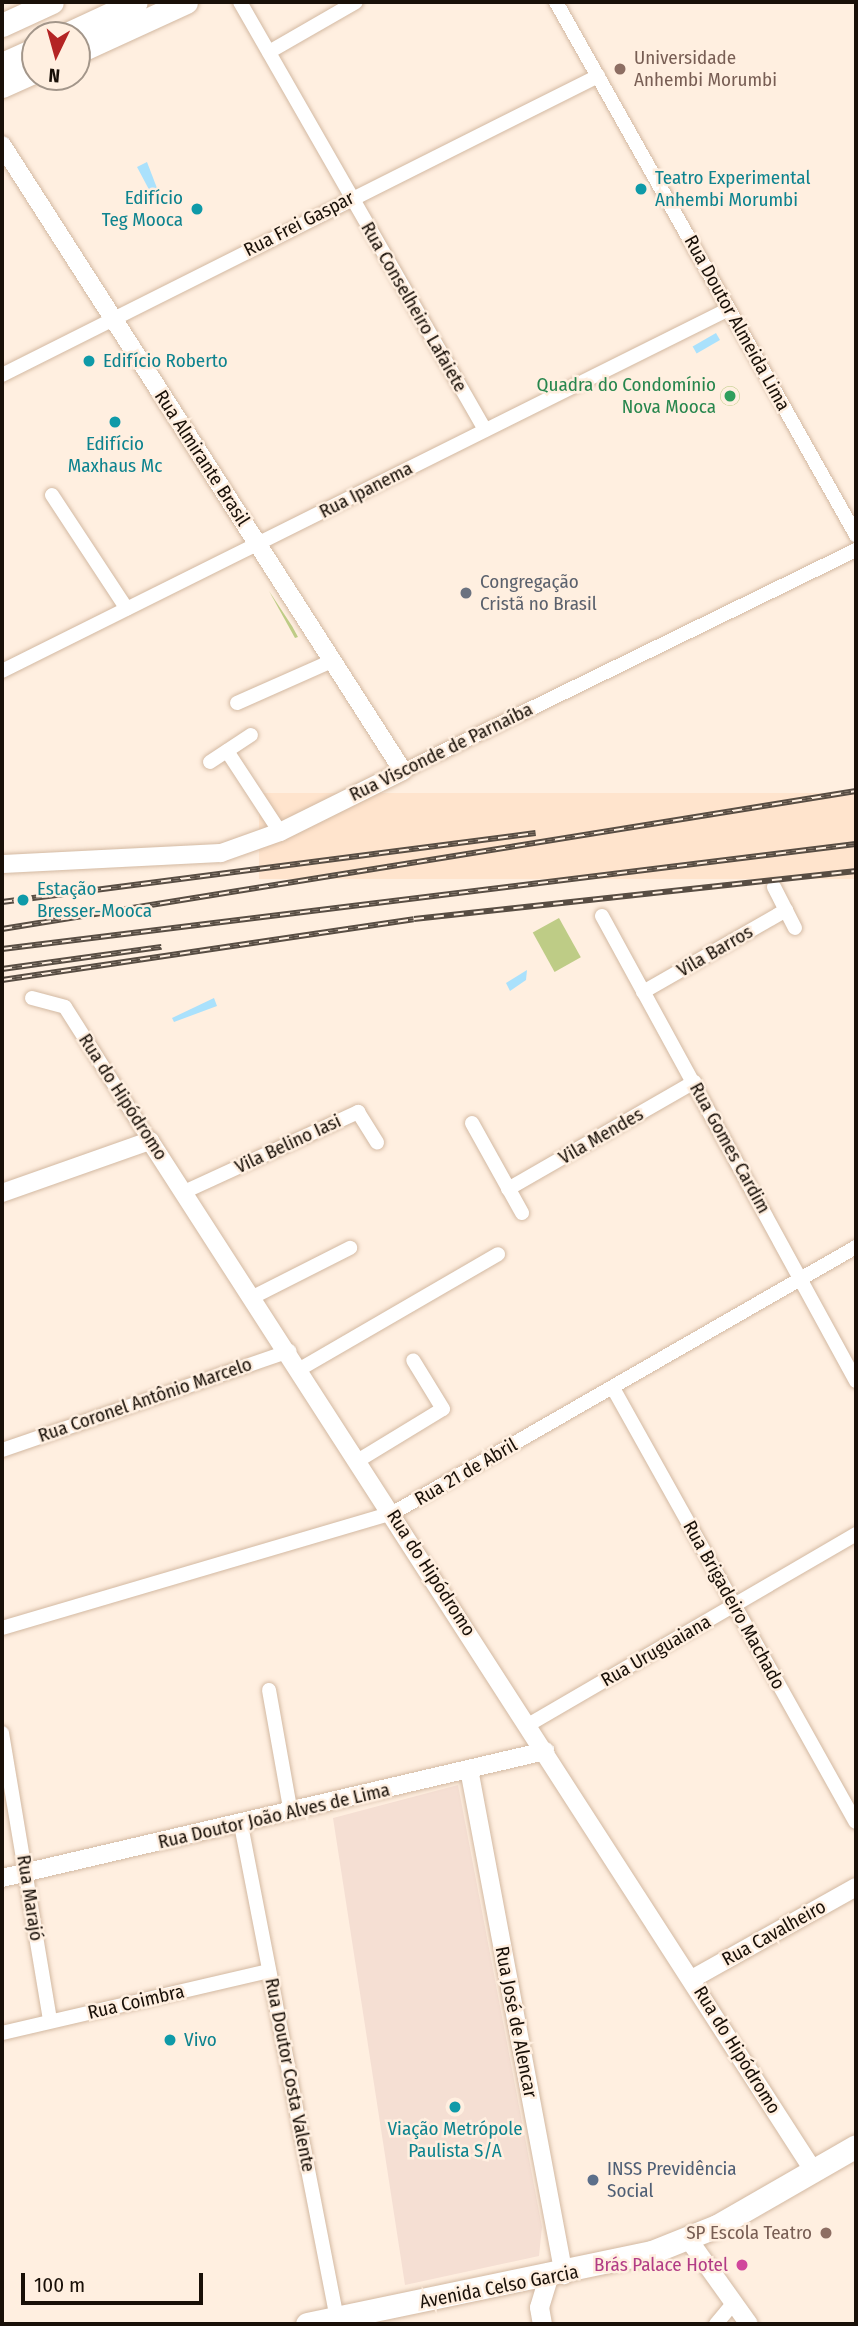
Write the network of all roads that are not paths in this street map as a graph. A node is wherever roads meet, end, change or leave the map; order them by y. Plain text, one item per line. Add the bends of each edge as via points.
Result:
1 (52, 2) edge
2 (136, 2) edge
3 (186, 2) edge
4 (240, 2) edge
5 (356, 2) edge
6 (556, 2) edge
7 (91, 23) edge
8 (2, 25) edge
9 (91, 45) edge
10 (269, 51) junction
11 (21, 55) edge
12 (2, 64) edge
13 (598, 76) junction
14 (21, 77) edge
15 (2, 86) edge
16 (2, 145) edge
17 (351, 198) junction
18 (729, 309) junction
19 (113, 319) junction
20 (2, 375) edge
21 (485, 430) junction
22 (52, 495) dead end
23 (856, 535) edge
24 (257, 545) junction
25 (856, 550) edge
26 (127, 609) junction
27 (332, 661) junction
28 (2, 671) edge
29 (237, 703) dead end
30 (251, 735) dead end
31 (227, 751) junction
32 (210, 762) dead end
33 (403, 771) junction
34 (280, 832) junction
35 (2, 864) edge
36 (774, 887) dead end
37 (786, 910) junction
38 (602, 916) dead end
39 (795, 928) dead end
40 (643, 992) junction
41 (32, 998) dead end
42 (694, 1082) junction
43 (472, 1123) dead end
44 (150, 1141) junction
45 (377, 1142) dead end
46 (508, 1189) junction
47 (184, 1192) junction
48 (2, 1194) edge
49 (522, 1213) dead end
50 (856, 1247) edge
51 (350, 1248) dead end
52 (498, 1254) dead end
53 (803, 1279) junction
54 (253, 1297) junction
55 (289, 1351) junction
56 (413, 1360) dead end
57 (300, 1369) junction
58 (856, 1381) edge
59 (613, 1388) junction
60 (2, 1450) edge
61 (359, 1460) junction
62 (393, 1513) junction
63 (856, 1535) edge
64 (734, 1606) junction
65 (2, 1628) edge
66 (269, 1689) dead end
67 (528, 1725) junction
68 (2, 1734) edge
69 (545, 1751) junction
70 (469, 1769) junction
71 (291, 1813) junction
72 (856, 1822) edge
73 (241, 1825) junction
74 (26, 1873) junction
75 (2, 1878) edge
76 (856, 1887) edge
77 (270, 1971) junction
78 (692, 1979) junction
79 (50, 2021) junction
80 (2, 2033) edge
81 (856, 2146) edge
82 (813, 2170) junction
83 (689, 2240) junction
84 (556, 2277) junction
85 (519, 2284) junction
86 (733, 2304) junction
87 (540, 2315) edge
88 (338, 2322) edge
89 (307, 2324) edge
90 (716, 2324) edge
91 (749, 2324) edge

1 - 8 main road
2 - 7 main road
3 - 9 main road
4 - 10 street, Rua Conselheiro Lafaiete
5 - 10 street
6 - 13 street, Rua Doutor Almeida Lima
10 - 17 street, Rua Conselheiro Lafaiete
11 - 12 main road
13 - 17 street, Rua Frei Gaspar
13 - 18 street, Rua Doutor Almeida Lima
14 - 15 main road
16 - 19 street, Rua Almirante Brasil
17 - 19 street, Rua Frei Gaspar
17 - 21 street, Rua Conselheiro Lafaiete
18 - 21 street, Rua Ipanema
18 - 23 street, Rua Doutor Almeida Lima
19 - 20 street, Rua Frei Gaspar
19 - 24 street, Rua Almirante Brasil
21 - 24 street, Rua Ipanema
22 - 26 street
24 - 26 street, Rua Ipanema
24 - 27 street, Rua Almirante Brasil
25 - 33 street, Rua Visconde de Parnaíba
26 - 28 street, Rua Ipanema
27 - 29 street
27 - 33 street, Rua Almirante Brasil
30 - 31 street
31 - 32 street
31 - 34 street
33 - 34 street, Rua Visconde de Parnaíba
34 - 35 street, Rua Visconde de Parnaíba via 221,853
36 - 37 street
37 - 39 street
37 - 40 street, Vila Barros
38 - 40 street, Rua Gomes Cardim
40 - 42 street, Rua Gomes Cardim
41 - 44 street, Rua do Hipódromo via 65,1007
42 - 46 street, Vila Mendes
42 - 53 street, Rua Gomes Cardim
43 - 46 street
44 - 47 street, Rua do Hipódromo
44 - 48 street
45 - 47 street, Vila Belino Iasi via 358,1112
46 - 49 street
47 - 54 street, Rua do Hipódromo
50 - 53 street, Rua 21 de Abril
51 - 54 street
52 - 57 street
53 - 58 street, Rua Gomes Cardim
53 - 59 street, Rua 21 de Abril
54 - 55 street, Rua do Hipódromo
55 - 57 street, Rua do Hipódromo
55 - 60 street, Rua Coronel Antônio Marcelo
56 - 61 street via 443,1409
57 - 61 street, Rua do Hipódromo
59 - 62 street, Rua 21 de Abril
59 - 64 street, Rua Brigadeiro Machado
61 - 62 street, Rua do Hipódromo
62 - 65 street, Rua 21 de Abril
62 - 67 street, Rua do Hipódromo
63 - 64 street, Rua Uruguaiana
64 - 67 street, Rua Uruguaiana
64 - 72 street, Rua Brigadeiro Machado
66 - 71 street
67 - 69 street, Rua do Hipódromo
68 - 74 street, Rua Marajó
69 - 70 street, Rua Doutor João Alves de Lima
69 - 78 street, Rua do Hipódromo
70 - 71 street, Rua Doutor João Alves de Lima
70 - 84 street, Rua José de Alencar
71 - 73 street, Rua Doutor João Alves de Lima
73 - 74 street, Rua Doutor João Alves de Lima
73 - 77 street, Rua Doutor Costa Valente
74 - 75 street, Rua Doutor João Alves de Lima
74 - 79 street, Rua Marajó
76 - 78 street, Rua Cavalheiro
77 - 79 street, Rua Coimbra
77 - 88 street, Rua Doutor Costa Valente
78 - 82 street, Rua do Hipódromo
79 - 80 street, Rua Coimbra
81 - 82 main road, Avenida Celso Garcia
82 - 83 main road, Avenida Celso Garcia
83 - 84 main road, Avenida Celso Garcia
83 - 86 street
84 - 85 main road, Avenida Celso Garcia
84 - 87 main road
85 - 87 main road
85 - 88 main road, Avenida Celso Garcia
86 - 90 street
86 - 91 street
88 - 89 main road, Avenida Celso Garcia

